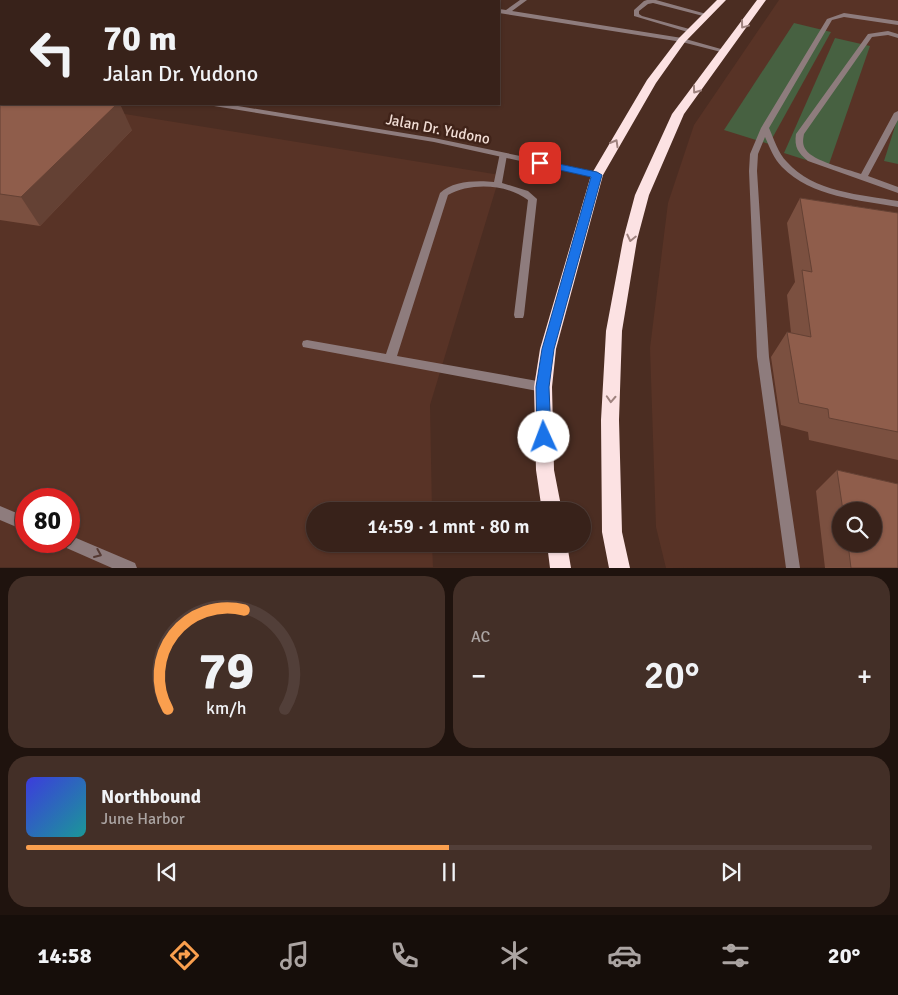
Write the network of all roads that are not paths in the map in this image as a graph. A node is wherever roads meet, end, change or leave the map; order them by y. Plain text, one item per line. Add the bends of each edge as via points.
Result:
1 (524, 0) edge
2 (722, 0) edge
3 (762, 0) edge
4 (500, 11) edge
5 (507, 12) junction
6 (707, 15) junction
7 (898, 23) edge
8 (686, 36) junction
9 (898, 36) edge
10 (725, 51) junction
11 (220, 105) edge
12 (898, 113) edge
13 (765, 128) junction
14 (503, 155) junction
15 (597, 175) junction
16 (863, 177) junction
17 (497, 186) junction
18 (898, 190) edge
19 (898, 204) edge
20 (519, 316) dead end
21 (307, 344) dead end
22 (390, 360) junction
23 (542, 387) junction
24 (550, 502) edge
25 (0, 513) edge
26 (15, 519) edge
27 (80, 547) edge
28 (559, 552) edge
29 (130, 568) edge
30 (561, 568) edge
31 (620, 568) edge
32 (793, 568) edge

1 - 5 street
2 - 6 highway
3 -> 10 highway
4 - 5 street
5 - 8 street
6 - 8 highway
6 - 8 street via 653,1 646,2 636,11 640,17
7 - 13 street via 844,15 830,18
8 - 10 street
15 -> 8 highway via 651,82
9 - 16 street via 870,35 800,134 798,146 811,158
10 -> 31 highway via 678,114 642,195 630,240 614,331 610,420 612,532
11 - 14 street, Jalan Dr. Yudono via 434,140
12 - 16 street
13 - 19 street via 787,168 810,182 836,193
13 - 32 street via 754,154 753,171 763,357
14 - 15 street, Jalan Dr. Yudono
14 - 17 street
15 - 23 highway via 548,349
16 - 18 street
17 - 20 street via 527,192 533,199
17 - 22 street via 466,185 452,187 444,193
21 - 22 street
22 - 23 street
23 - 24 highway via 545,470
25 - 26 street
27 -> 29 street
28 - 30 highway

